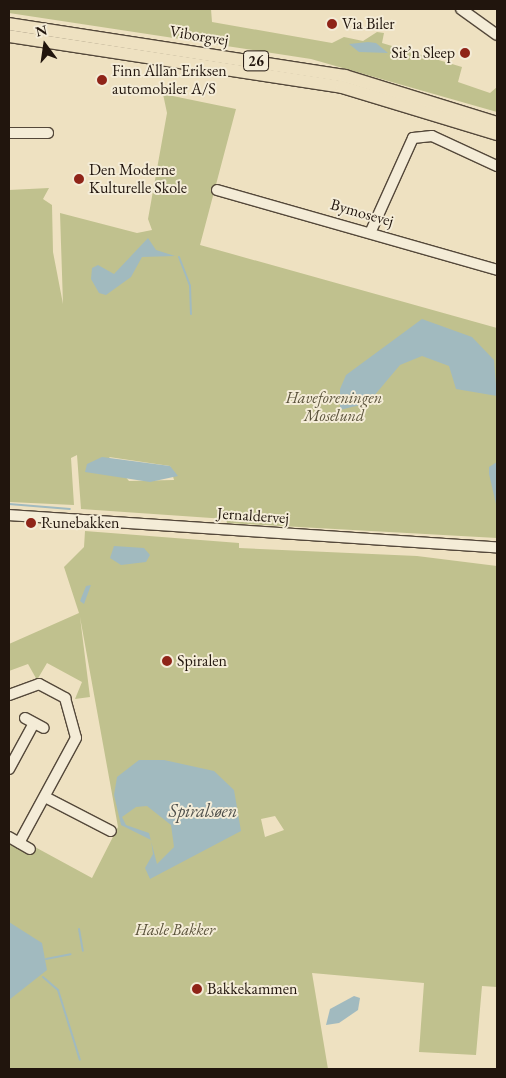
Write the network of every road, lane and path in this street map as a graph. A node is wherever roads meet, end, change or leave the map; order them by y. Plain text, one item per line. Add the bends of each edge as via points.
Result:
1 (461, 9) edge
2 (9, 24) edge
3 (497, 35) edge
4 (9, 36) edge
5 (497, 123) edge
6 (48, 133) dead end
7 (9, 134) edge
8 (497, 134) edge
9 (497, 166) edge
10 (217, 190) dead end
11 (371, 231) junction
12 (497, 270) edge
13 (9, 515) edge
14 (497, 547) edge
15 (9, 695) edge
16 (44, 728) dead end
17 (9, 769) edge
18 (45, 797) junction
19 (111, 831) dead end
20 (9, 837) edge
21 (19, 843) junction
22 (30, 848) dead end

1 - 3 street
2 - 5 main road, Viborgvej / 26 via 345,76
4 - 8 main road, Viborgvej / 26 via 342,87
6 - 7 street
9 - 11 street via 432,136 413,138
10 - 11 street, Bymosevej
11 - 12 street, Bymosevej
13 - 14 street, Jernaldervej
15 - 18 street via 40,684 70,703 76,740
16 - 17 street via 30,720
18 - 19 street
18 - 21 street
20 - 21 street
21 - 22 street

